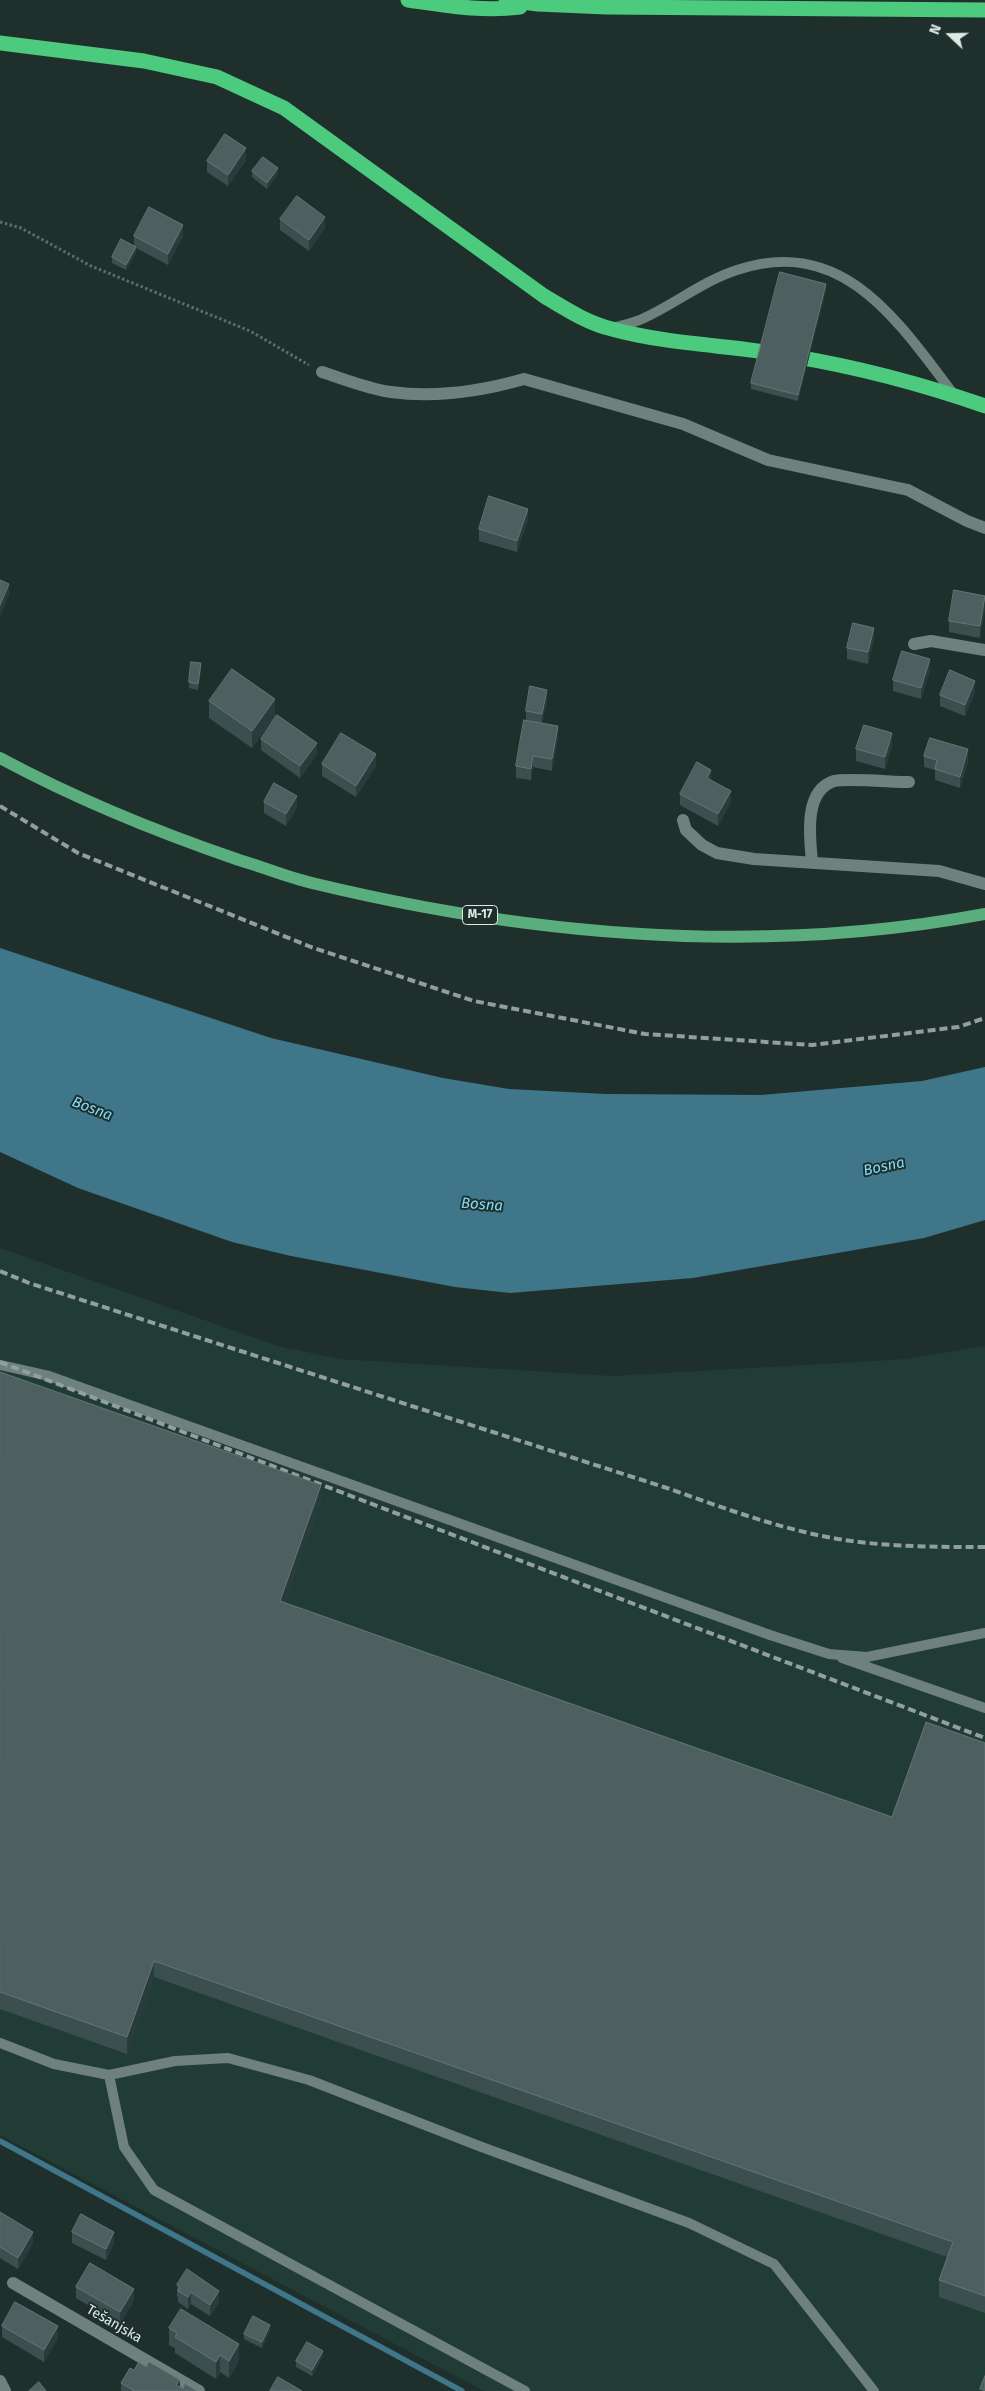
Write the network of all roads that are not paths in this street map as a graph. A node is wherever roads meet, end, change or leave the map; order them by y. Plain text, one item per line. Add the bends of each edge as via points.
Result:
1 (408, 0) edge
2 (506, 0) edge
3 (538, 4) junction
4 (985, 10) edge
5 (0, 42) edge
6 (611, 329) junction
7 (322, 372) road end
8 (955, 396) junction
9 (985, 406) edge
10 (985, 528) edge
11 (914, 644) dead end
12 (985, 650) edge
13 (0, 758) edge
14 (908, 782) dead end
15 (683, 820) dead end
16 (812, 862) junction
17 (985, 884) edge
18 (985, 914) edge
19 (0, 1364) edge
20 (985, 1633) edge
21 (829, 1654) junction
22 (985, 1708) edge
23 (0, 2043) edge
24 (108, 2075) junction
25 (13, 2283) dead end
26 (0, 2380) edge
27 (5, 2391) edge
28 (199, 2391) edge
29 (525, 2391) edge
30 (874, 2391) edge

1 - 3 highway via 469,9
2 - 3 highway
3 - 4 highway
5 - 6 highway via 144,61 217,77 275,104 544,296 580,317
6 - 8 highway via 664,340 790,356 924,385
6 - 8 lane via 642,319 698,287 738,270 781,262 821,266 858,286 894,317
7 - 10 street via 391,392 446,393 524,379 683,424 768,460 908,490
8 - 9 highway
11 - 12 street via 931,641
13 - 18 main road, M-17 via 38,779 185,842 310,883 551,926 690,936 816,936 943,922
14 - 16 street via 835,781 823,787 811,812
15 - 16 street via 686,830 702,845 717,853
16 - 17 street via 939,871
19 - 21 lane via 49,1376
20 - 21 lane via 867,1656
21 - 22 lane
23 - 24 lane via 54,2064
24 - 29 lane via 124,2147 154,2190
24 - 30 lane via 175,2061 228,2058 309,2080 689,2223 774,2264
25 - 28 street, Tešanjska
26 - 27 street

